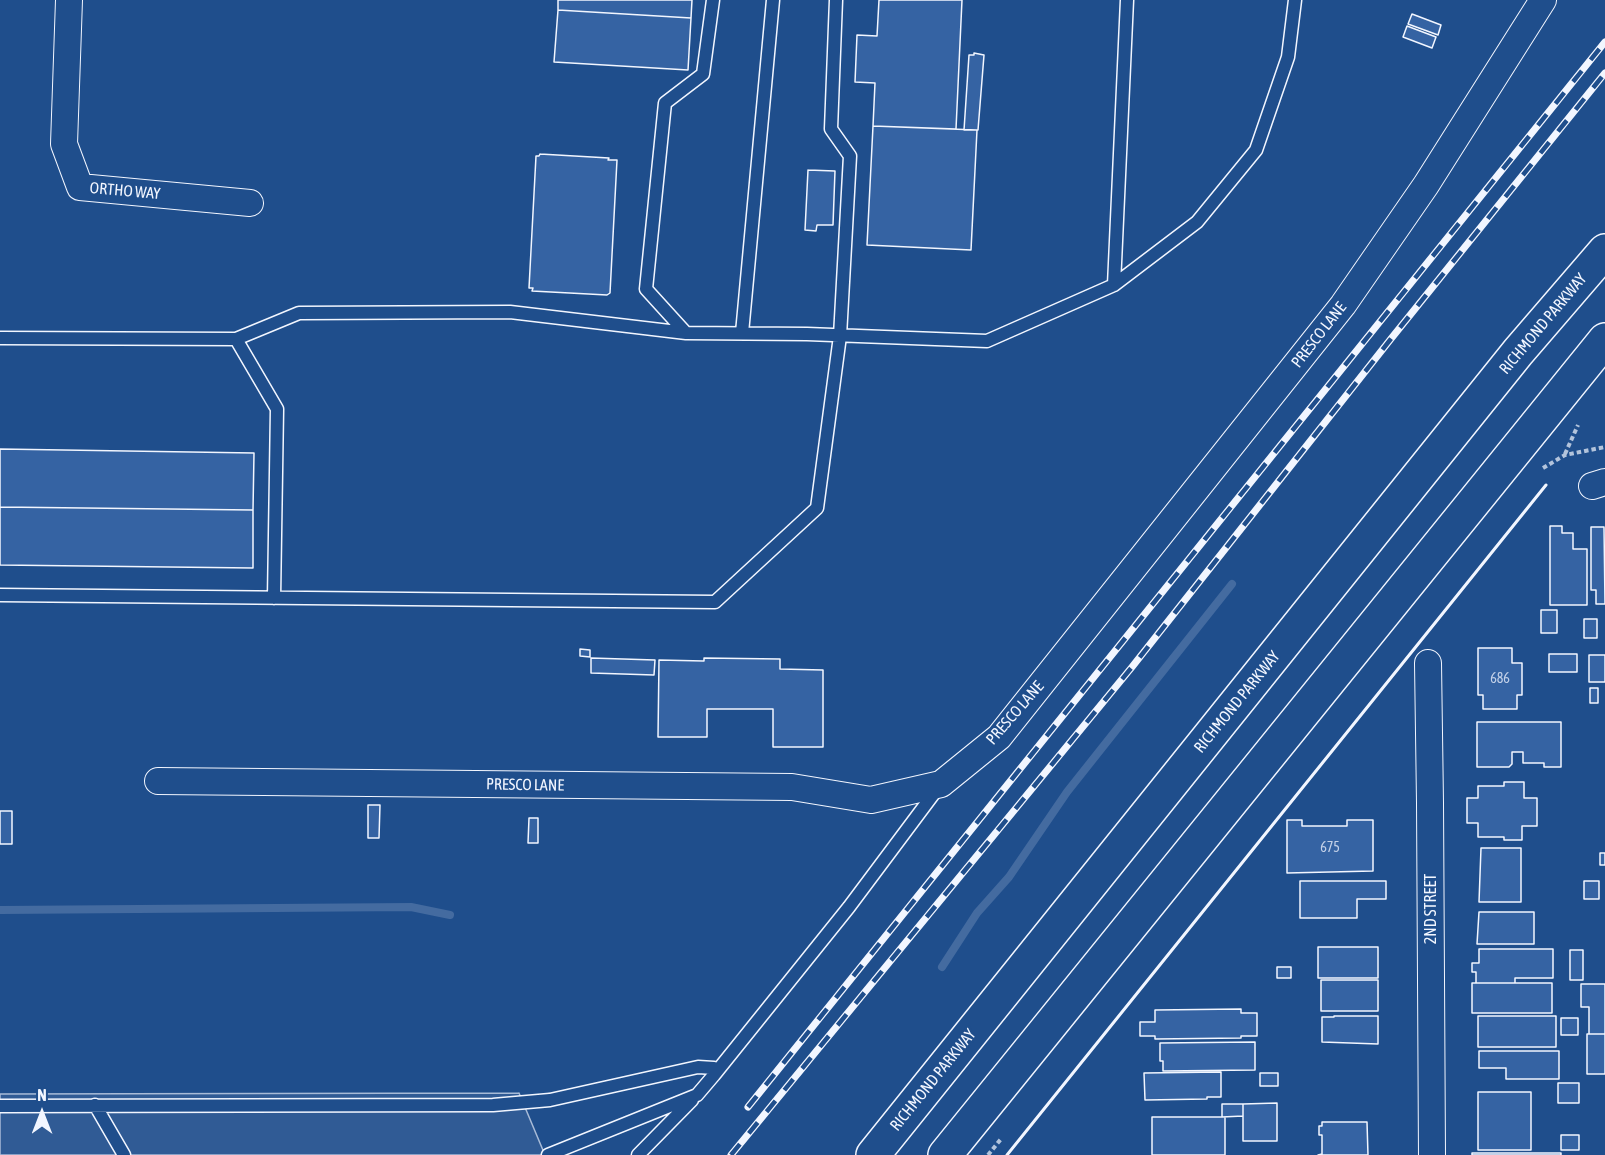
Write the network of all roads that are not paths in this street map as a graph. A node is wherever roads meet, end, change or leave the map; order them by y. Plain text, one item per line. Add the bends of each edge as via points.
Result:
1 (69, 0) edge
2 (713, 0) edge
3 (773, 0) edge
4 (836, 0) edge
5 (1127, 0) edge
6 (1295, 0) edge
7 (1542, 0) edge
8 (250, 202) dead end
9 (1605, 251) edge
10 (1114, 285) junction
11 (686, 333) junction
12 (742, 333) junction
13 (840, 336) junction
14 (0, 338) edge
15 (236, 339) junction
16 (1605, 340) edge
17 (0, 595) edge
18 (274, 598) junction
19 (1428, 663) dead end
20 (158, 781) dead end
21 (941, 784) junction
22 (714, 1076) junction
23 (697, 1095) junction
24 (0, 1106) edge
25 (95, 1106) junction
26 (124, 1155) edge
27 (548, 1155) edge
28 (638, 1155) edge
29 (873, 1155) edge
30 (945, 1155) edge
31 (1432, 1155) edge

1 - 8 street, ORTHO WAY via 64,144 80,187
2 - 11 lane via 703,74 664,103 646,289
3 - 12 lane
4 - 13 lane via 831,129 850,156
5 - 10 lane
6 - 10 lane via 1288,57 1256,150 1197,222
7 - 21 street, PRESCO LANE via 1426,185 1343,305 999,737
9 - 29 highway, RICHMOND PARKWAY via 1518,352
10 - 13 lane via 987,341
11 - 12 lane
11 - 15 lane via 510,312 299,313
12 - 13 lane
13 - 18 lane via 817,508 715,602
14 - 15 lane
15 - 18 lane via 278,409
16 - 30 highway
17 - 18 lane
19 - 31 street, 2ND STREET
20 - 21 street, PRESCO LANE via 792,787 871,800
21 - 22 lane
22 - 23 lane
22 - 25 lane via 714,1068 698,1067 550,1100 494,1105
23 - 27 lane
23 - 28 lane
24 - 25 lane
25 - 26 lane

